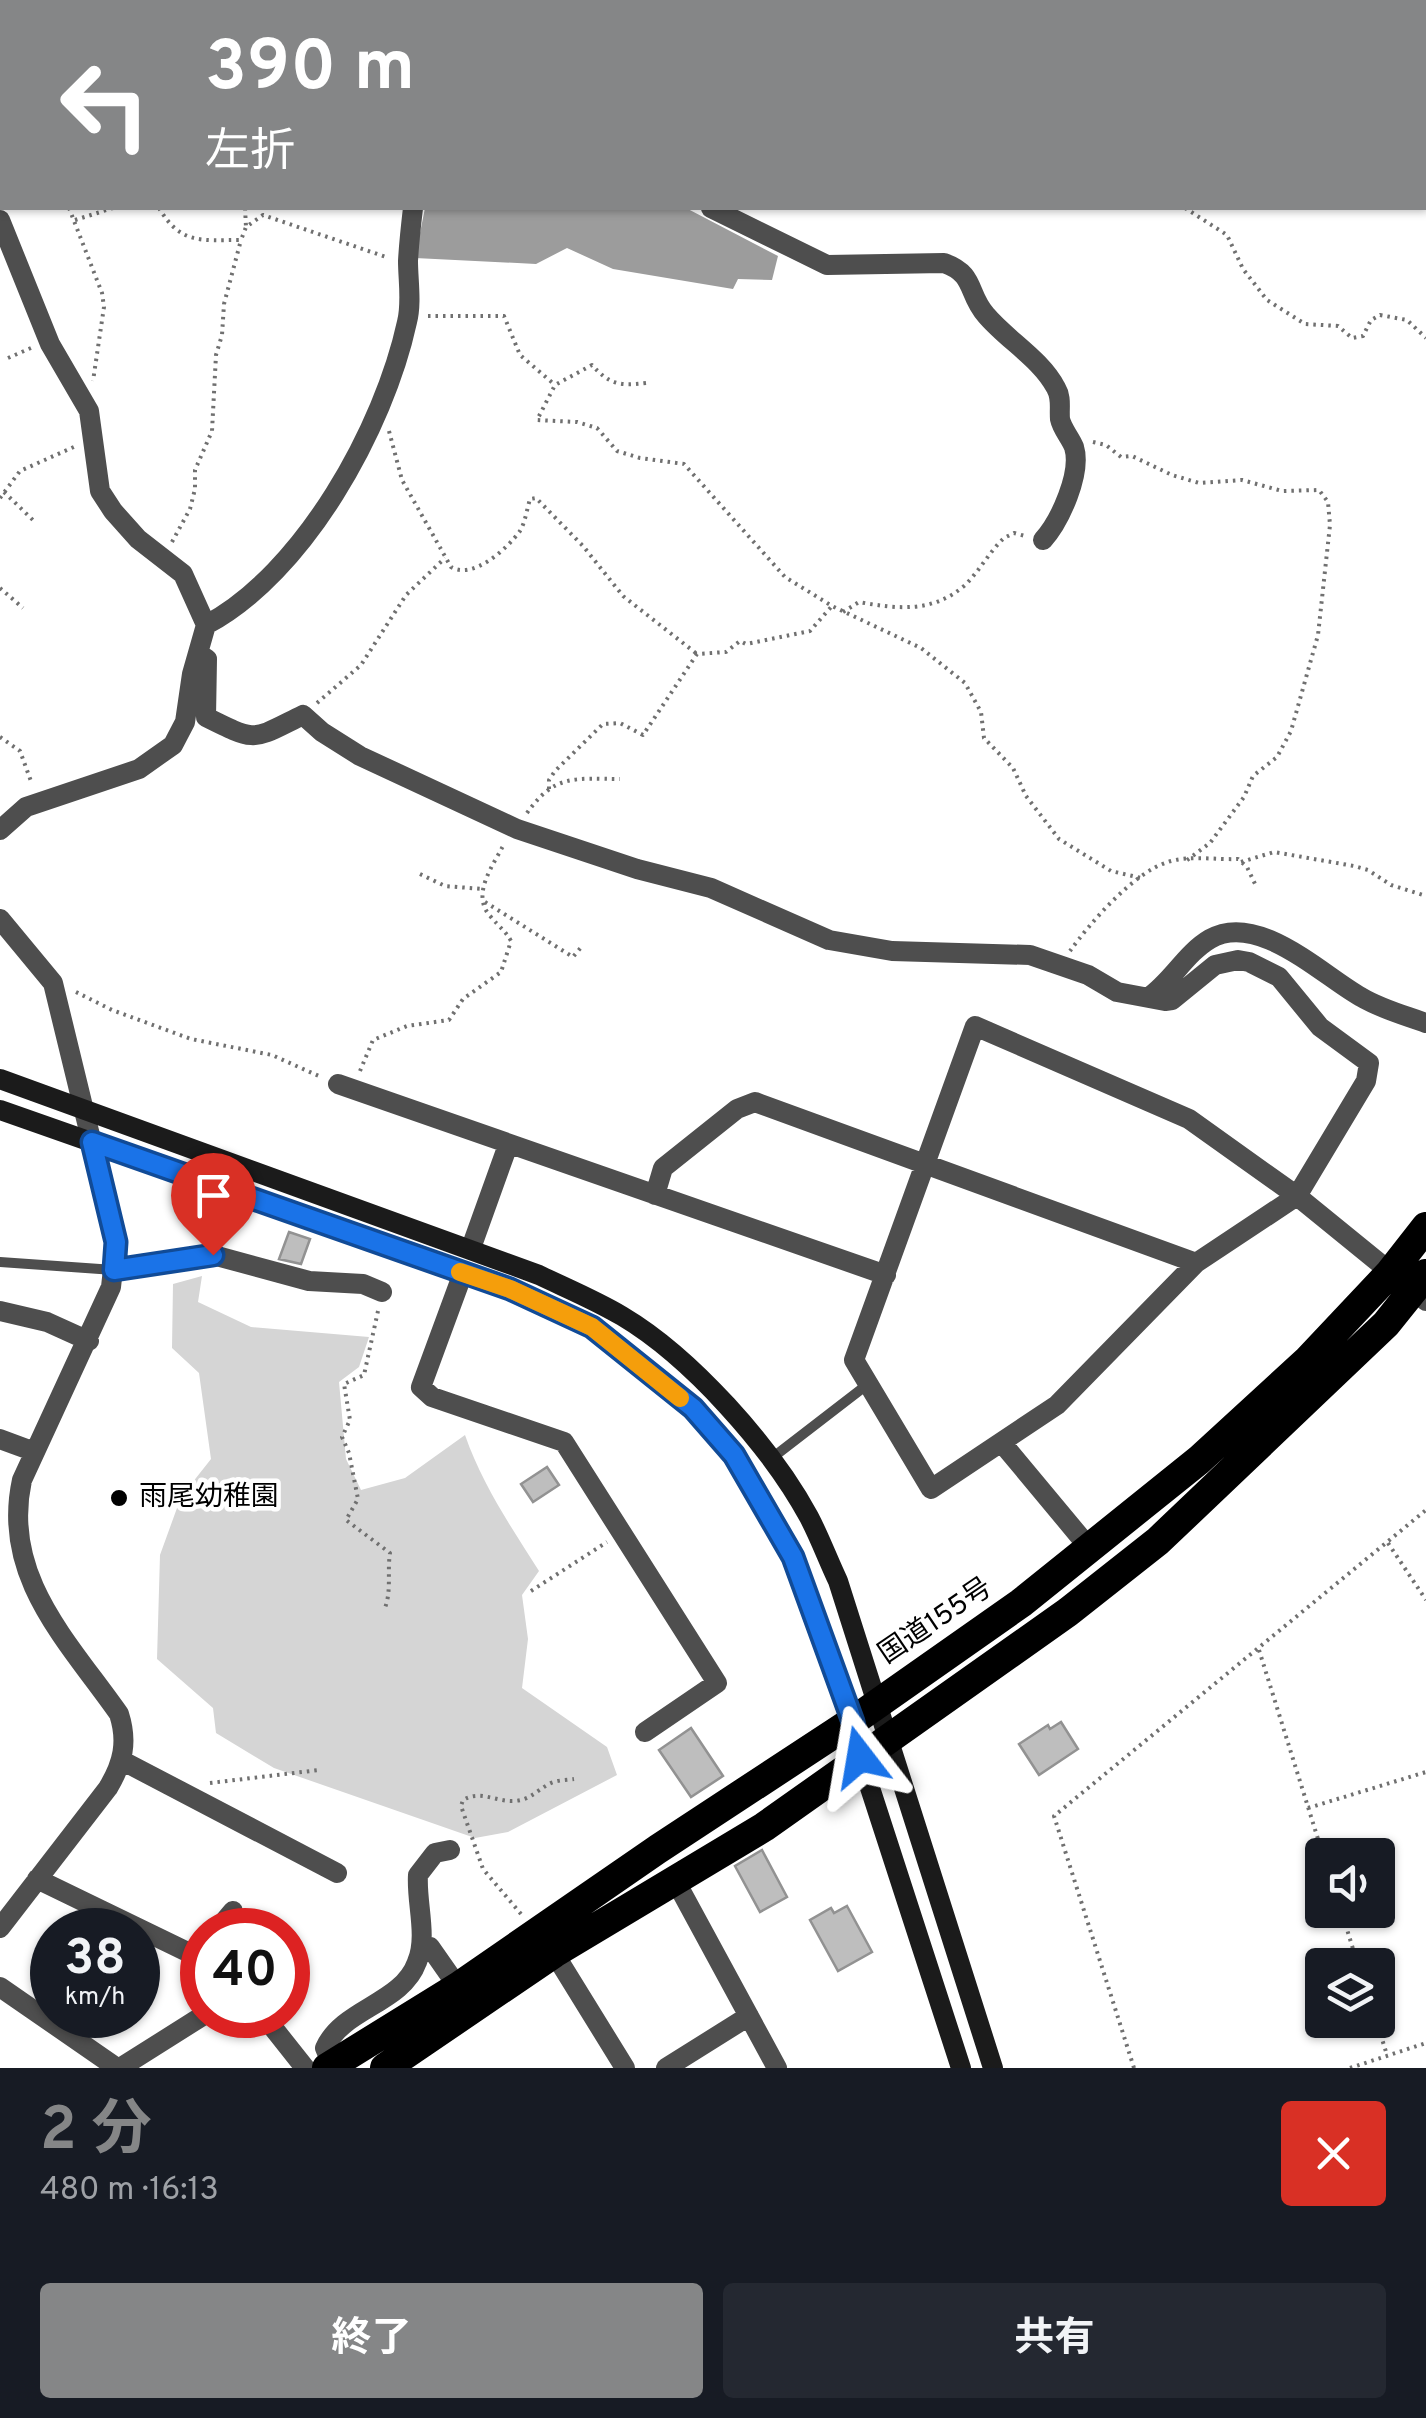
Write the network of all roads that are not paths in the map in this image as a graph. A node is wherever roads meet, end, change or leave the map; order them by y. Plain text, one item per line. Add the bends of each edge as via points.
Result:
1 (413, 210) edge
2 (715, 210) edge
3 (0, 220) edge
4 (1042, 540) road end
5 (206, 625) junction
6 (198, 653) junction
7 (39, 796) junction
8 (0, 814) edge
9 (0, 830) edge
10 (0, 919) edge
11 (1149, 997) junction
12 (1426, 1023) edge
13 (0, 1079) edge
14 (345, 1087) road end
15 (82, 1107) junction
16 (0, 1110) edge
17 (92, 1142) junction
18 (508, 1144) junction
19 (926, 1166) junction
20 (655, 1195) junction
21 (1297, 1196) junction
22 (1426, 1227) edge
23 (471, 1248) junction
24 (0, 1262) edge
25 (1196, 1263) junction
26 (114, 1270) junction
27 (463, 1273) junction
28 (886, 1275) junction
29 (1413, 1285) edge
30 (382, 1292) road end
31 (0, 1311) edge
32 (89, 1341) junction
33 (868, 1383) junction
34 (0, 1439) edge
35 (1002, 1443) junction
36 (35, 1452) junction
37 (772, 1458) junction
38 (1091, 1550) junction
39 (878, 1701) junction
40 (853, 1722) junction
41 (645, 1732) dead end
42 (888, 1737) junction
43 (860, 1757) junction
44 (122, 1760) junction
45 (450, 1850) dead end
46 (338, 1873) dead end
47 (37, 1880) junction
48 (675, 1880) junction
49 (0, 1928) edge
50 (546, 1943) junction
51 (180, 1945) edge
52 (421, 1948) junction
53 (458, 1987) junction
54 (0, 1988) edge
55 (750, 2016) junction
56 (180, 2030) edge
57 (289, 2038) edge
58 (321, 2067) edge
59 (118, 2068) edge
60 (385, 2068) edge
61 (625, 2068) edge
62 (666, 2068) edge
63 (777, 2068) edge
64 (961, 2068) edge
65 (993, 2068) edge

1 - 5 street via 408,316 361,448 319,521 237,608
2 - 4 street via 827,265 959,268 984,313 1055,386 1075,458 1066,502
3 - 5 street via 49,340 89,411 100,491 138,538 184,574
5 - 6 street
6 - 7 street via 186,722 173,744 139,769 80,791
6 - 11 street via 207,658 206,717 251,737 303,715 360,756 517,828 711,888 828,940 892,951 1030,955 1117,992
7 - 8 street
7 - 9 street
10 - 15 street via 53,982
11 - 12 street via 1206,941 1239,932 1305,956 1359,996
11 - 21 street via 1172,1000 1215,965 1249,962 1279,978 1320,1027 1369,1064 1366,1081
13 - 15 street
14 - 18 street
15 - 17 street
15 - 23 street
16 - 17 street
17 - 26 street via 116,1242
17 - 27 street
18 - 20 street
18 - 23 street
19 - 20 street via 754,1102 664,1168
19 - 21 street via 975,1026 1189,1119
19 - 25 street
19 - 28 street
20 - 28 street
21 - 25 street
21 - 29 street
22 - 29 highway, 国道155号
23 - 37 street via 624,1317 688,1368
24 - 26 lane
25 - 35 street via 1056,1405
26 - 30 street via 213,1255 309,1282 364,1284
26 - 32 street
27 - 40 street via 592,1327 693,1408 734,1455 793,1557
27 - 41 street via 421,1387 432,1397 564,1442 717,1684
28 - 33 street via 854,1360
29 - 38 highway, 国道155号 via 1308,1360
29 - 42 highway, 国道155号 via 1386,1324 1158,1541
31 - 32 street
32 - 36 street
33 - 35 street via 931,1488
33 - 37 lane
34 - 36 street
35 - 38 street
36 - 44 street via 16,1506 21,1557 44,1607 119,1714
37 - 39 street via 838,1581
38 - 39 highway, 国道155号
39 - 40 highway, 国道155号
39 - 42 street
40 - 43 street
40 - 50 highway, 国道155号 via 658,1849
42 - 43 highway, 国道155号
42 - 65 street
43 - 48 highway, 国道155号
43 - 64 street
44 - 46 street
44 - 47 street
45 - 52 street via 435,1853 418,1875
47 - 49 street
47 - 51 street
48 - 50 highway, 国道155号
48 - 55 street
50 - 53 highway, 国道155号
50 - 60 highway, 国道155号
50 - 61 street
52 - 53 street via 430,1948
52 - 58 street via 401,1986 328,2041
53 - 58 highway, 国道155号
54 - 59 street
55 - 62 street
55 - 63 street
56 - 59 street
57 - 58 street

